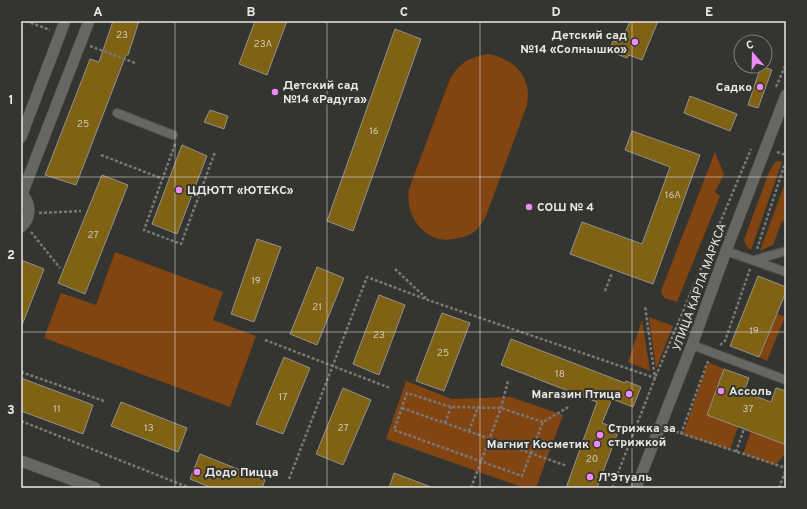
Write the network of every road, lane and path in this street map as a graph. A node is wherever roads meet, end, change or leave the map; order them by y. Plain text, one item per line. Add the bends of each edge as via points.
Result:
1 (26, 21) edge
2 (65, 21) edge
3 (89, 21) edge
4 (60, 34) junction
5 (81, 42) junction
6 (135, 63) dead end
7 (786, 64) edge
8 (774, 93) dead end
9 (786, 95) edge
10 (117, 113) dead end
11 (174, 135) dead end
12 (21, 137) edge
13 (176, 144) dead end
14 (752, 145) dead end
15 (216, 152) dead end
16 (101, 155) dead end
17 (786, 160) edge
18 (163, 179) junction
19 (21, 194) edge
20 (80, 211) dead end
21 (29, 214) junction
22 (22, 225) edge
23 (726, 251) junction
24 (786, 251) edge
25 (754, 260) junction
26 (60, 268) dead end
27 (395, 269) dead end
28 (786, 272) edge
29 (612, 273) dead end
30 (605, 291) dead end
31 (428, 300) junction
32 (645, 306) dead end
33 (266, 340) dead end
34 (692, 344) junction
35 (711, 352) junction
36 (332, 366) junction
37 (21, 372) edge
38 (654, 378) junction
39 (786, 380) edge
40 (508, 381) dead end
41 (390, 388) dead end
42 (760, 388) dead end
43 (757, 397) dead end
44 (104, 401) dead end
45 (570, 406) dead end
46 (451, 407) junction
47 (478, 407) junction
48 (402, 408) junction
49 (501, 408) junction
50 (21, 421) edge
51 (543, 422) junction
52 (445, 423) junction
53 (669, 429) dead end
54 (744, 429) dead end
55 (469, 431) junction
56 (682, 434) junction
57 (490, 439) junction
58 (736, 452) dead end
59 (530, 454) junction
60 (21, 461) edge
61 (481, 461) junction
62 (567, 466) dead end
63 (786, 469) edge
64 (289, 479) dead end
65 (21, 487) edge
66 (24, 488) edge
67 (95, 488) edge
68 (190, 488) edge
69 (471, 488) edge
70 (612, 488) edge
71 (636, 488) edge
72 (779, 488) edge

1 - 4 path
2 - 4 street
3 - 5 street
4 - 12 street
5 - 6 path
5 - 19 street
7 - 8 path
9 - 23 street, УЛИЦА КАРЛА МАРКСА
10 - 11 lane
13 - 18 path
14 - 38 path
15 - 18 path via 181,244 144,230
16 - 18 path
17 - 25 path
19 - 21 street via 28,203
20 - 21 path
21 - 22 street
22 - 26 path
23 - 25 lane
23 - 34 street, УЛИЦА КАРЛА МАРКСА
24 - 25 lane
25 - 28 lane
25 - 35 path via 725,341
27 - 31 path
29 - 30 path
31 - 36 path via 367,277
31 - 38 path
32 - 38 path
33 - 36 path
34 - 35 lane
34 - 71 street, УЛИЦА КАРЛА МАРКСА
35 - 39 lane
35 - 56 path
36 - 41 path
36 - 64 path
37 - 44 path
38 - 70 path
40 - 49 path
42 - 43 path
45 - 51 path
46 - 47 path
46 - 48 path via 407,393
46 - 52 path
47 - 49 path
47 - 55 path
48 - 52 path
48 - 61 path via 394,430
49 - 51 path
49 - 57 path
50 - 68 path
51 - 59 path
52 - 55 path
53 - 56 path
54 - 58 path
55 - 57 path
56 - 63 path
57 - 59 path
57 - 61 path
59 - 61 path via 522,476
59 - 62 path
60 - 67 street
61 - 69 path
63 - 72 path
65 - 66 path

